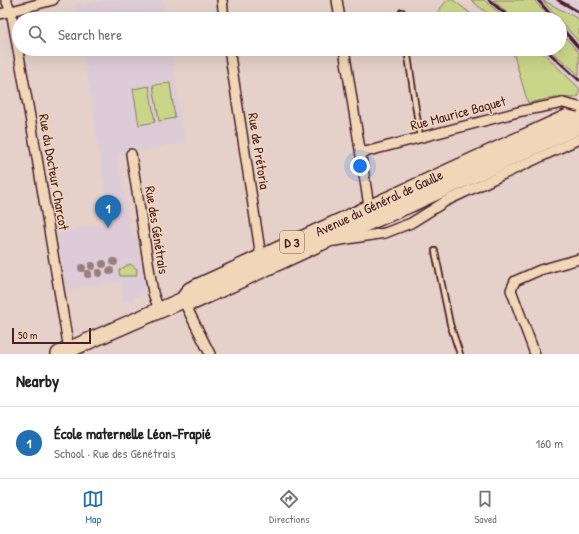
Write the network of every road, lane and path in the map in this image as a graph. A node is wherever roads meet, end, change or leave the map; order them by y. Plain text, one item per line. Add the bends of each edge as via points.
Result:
1 (6, 0) edge
2 (53, 0) edge
3 (222, 0) edge
4 (337, 0) edge
5 (11, 10) junction
6 (223, 12) edge
7 (339, 12) edge
8 (0, 14) edge
9 (12, 16) edge
10 (18, 56) edge
11 (230, 56) edge
12 (345, 56) edge
13 (408, 56) edge
14 (579, 107) edge
15 (579, 112) edge
16 (579, 126) edge
17 (420, 137) junction
18 (579, 139) edge
19 (361, 153) junction
20 (131, 154) dead end
21 (369, 206) junction
22 (320, 243) junction
23 (435, 251) dead end
24 (261, 257) junction
25 (579, 259) edge
26 (183, 300) junction
27 (159, 310) junction
28 (64, 352) edge
29 (210, 354) edge
30 (460, 354) edge
31 (534, 354) edge

1 - 5 street, Rue du Docteur Charcot
2 - 5 street
3 - 6 street
4 - 7 street
5 - 8 street
5 - 9 street, Rue du Docteur Charcot
10 - 28 street, Rue du Docteur Charcot
11 - 24 street, Rue de Prétoria
12 - 19 street
13 - 17 lane
14 - 17 street, Rue Maurice Baquet, bridge via 563,102
15 - 21 main road, Avenue du Général de Gaulle / D 3
16 - 22 main road, Avenue du Général de Gaulle / D 3
17 - 19 street, Rue Maurice Baquet
18 - 22 street, Avenue du Général de Gaulle via 446,201 411,223 385,233
19 - 21 street
20 - 27 street, Rue des Génétrais via 153,293
21 - 24 main road, Avenue du Général de Gaulle / D 3
22 - 26 main road, Avenue du Général de Gaulle / D 3 via 194,301
23 - 30 lane via 450,324
24 - 26 main road, Avenue du Général de Gaulle / D 3 via 190,290
25 - 31 street via 540,270 515,281 511,290
26 - 27 main road, Avenue du Général de Gaulle / D 3
26 - 29 street
27 - 28 main road, Avenue du Général de Gaulle / D 3

